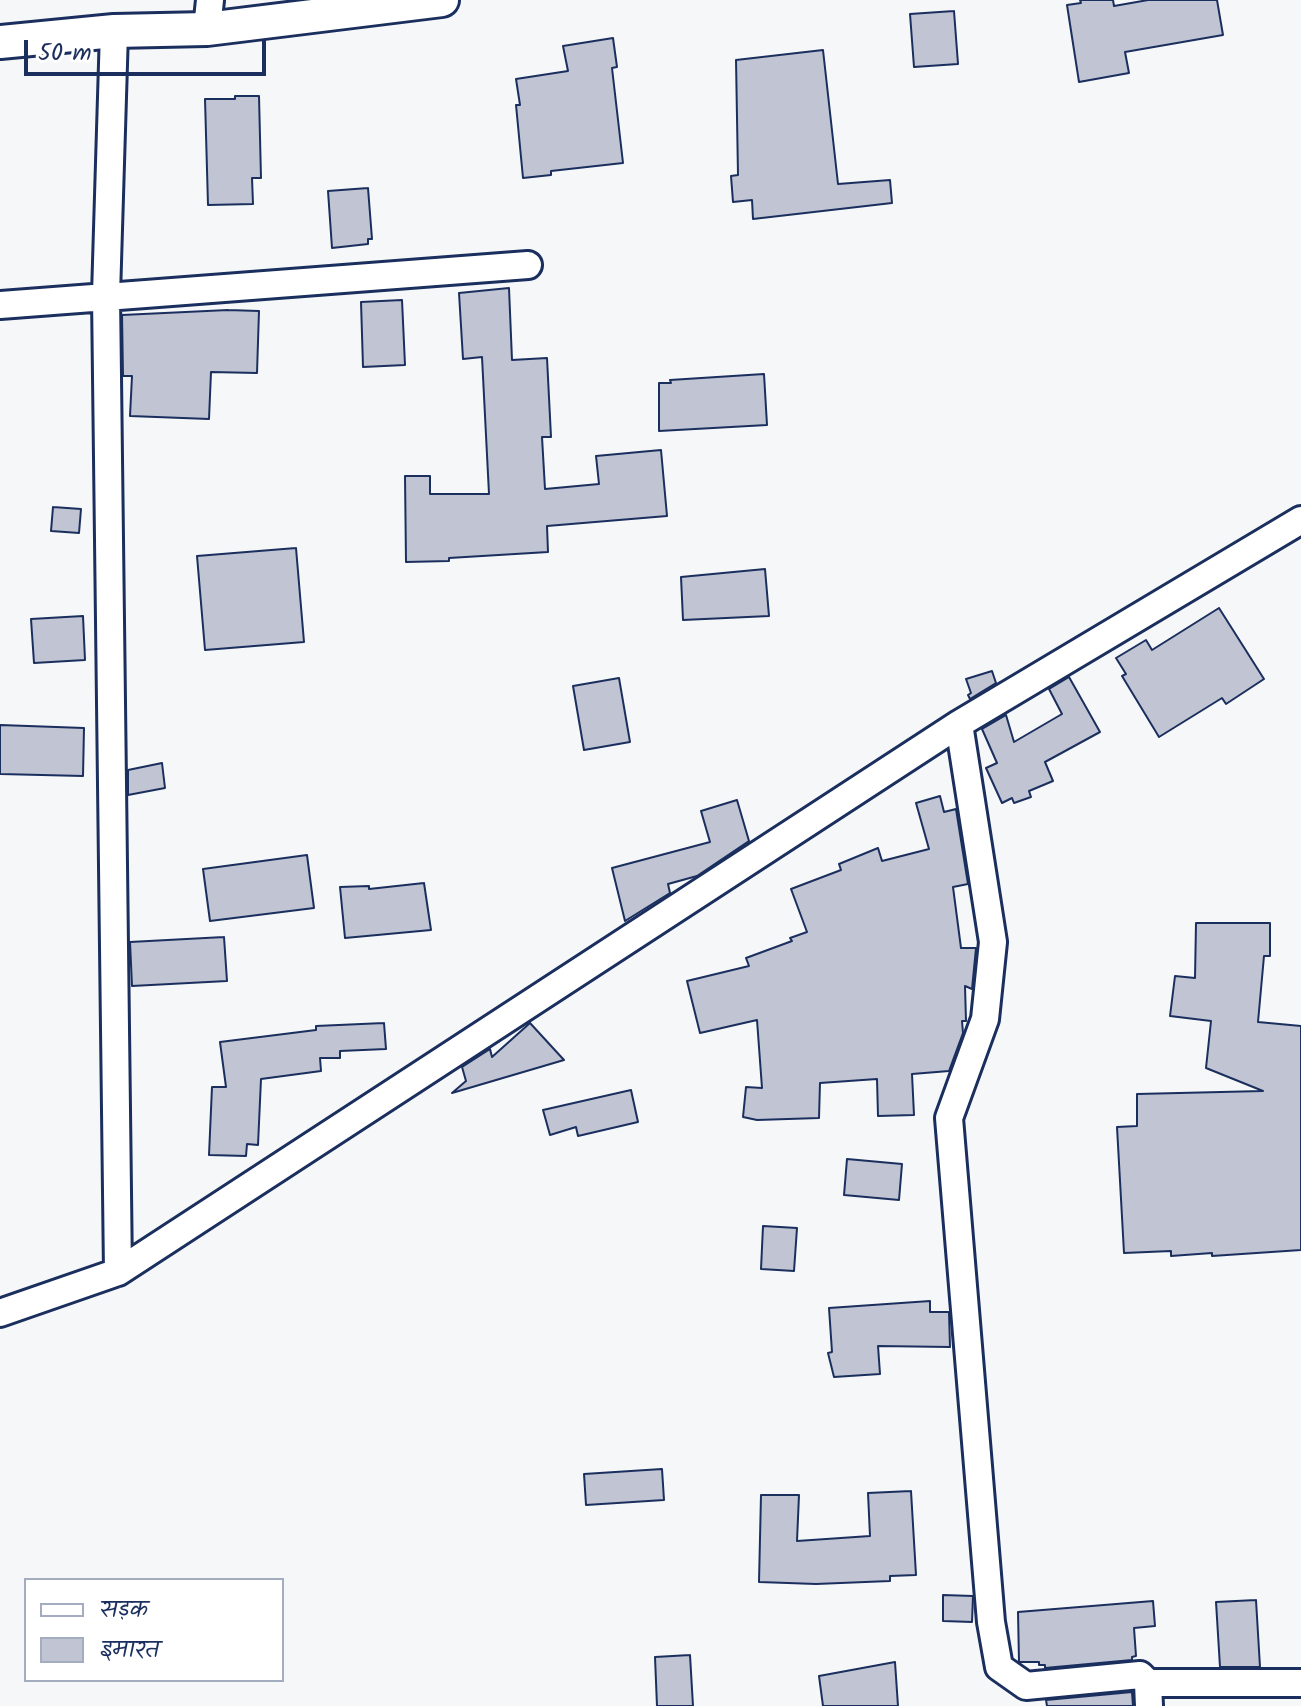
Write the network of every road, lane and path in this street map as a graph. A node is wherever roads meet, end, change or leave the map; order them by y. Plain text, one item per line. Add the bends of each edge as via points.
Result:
1 (442, 0) edge
2 (209, 14) edge
3 (114, 31) junction
4 (0, 42) edge
5 (528, 265) dead end
6 (106, 295) junction
7 (0, 305) edge
8 (1301, 520) edge
9 (959, 724) junction
10 (118, 1272) junction
11 (0, 1313) edge
12 (1301, 1683) edge
13 (1148, 1694) edge

1 - 2 street
2 - 3 street
3 - 4 street
3 - 6 street
5 - 6 street
6 - 7 street
6 - 10 street
8 - 9 street
9 - 10 street
9 - 13 street via 993,942 985,1019 949,1118 999,1667 1026,1686 1140,1675
10 - 11 street
12 - 13 street

